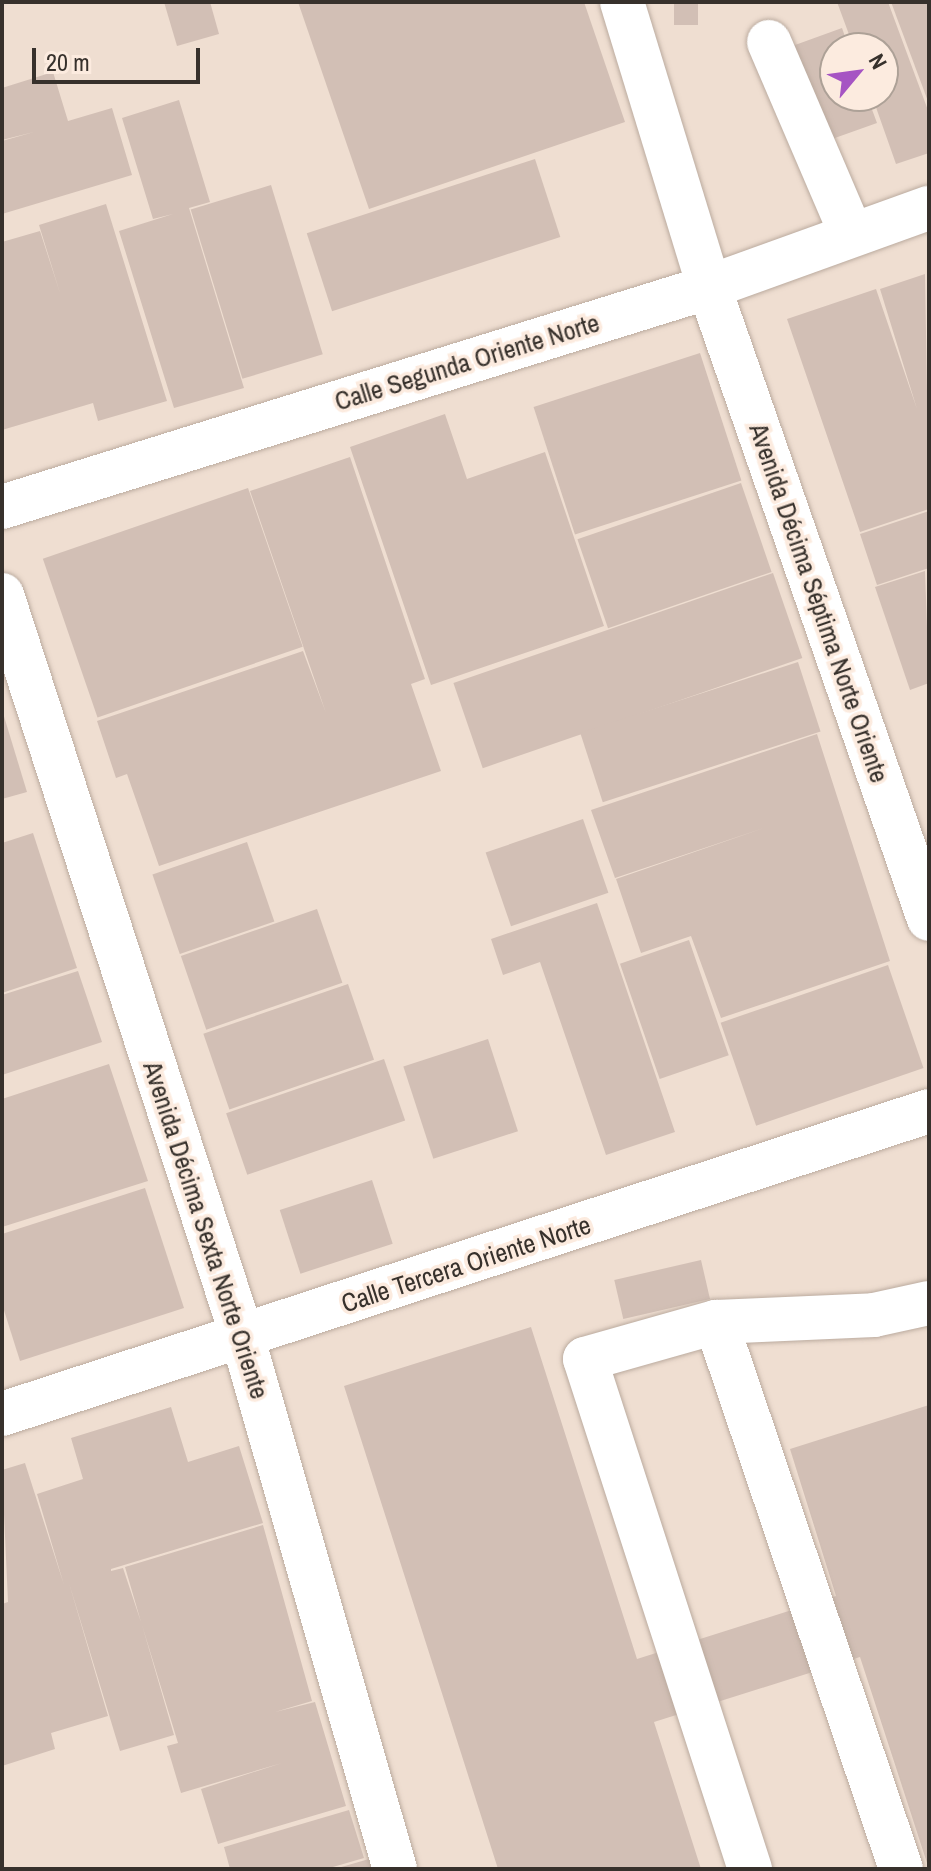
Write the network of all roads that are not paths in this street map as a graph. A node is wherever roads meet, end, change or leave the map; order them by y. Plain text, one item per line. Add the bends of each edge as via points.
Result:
1 (622, 2) edge
2 (769, 42) dead end
3 (929, 208) edge
4 (851, 233) junction
5 (709, 287) junction
6 (2, 507) edge
7 (2, 595) edge
8 (929, 919) edge
9 (929, 1111) edge
10 (929, 1303) edge
11 (716, 1322) junction
12 (243, 1339) junction
13 (2, 1414) edge
14 (395, 1869) edge
15 (750, 1869) edge
16 (901, 1869) edge

1 - 5 street, Avenida Décima Séptima Norte Oriente
2 - 4 street
3 - 4 street, Calle Segunda Oriente Norte
4 - 5 street, Calle Segunda Oriente Norte
5 - 6 street, Calle Segunda Oriente Norte
5 - 8 street, Avenida Décima Séptima Norte Oriente
7 - 12 street, Avenida Décima Sexta Norte Oriente
9 - 12 street, Calle Tercera Oriente Norte
10 - 11 street via 874,1315
11 - 15 street via 585,1359
11 - 16 street
12 - 13 street, Calle Tercera Oriente Norte
12 - 14 street, Avenida Décima Sexta Norte Oriente

